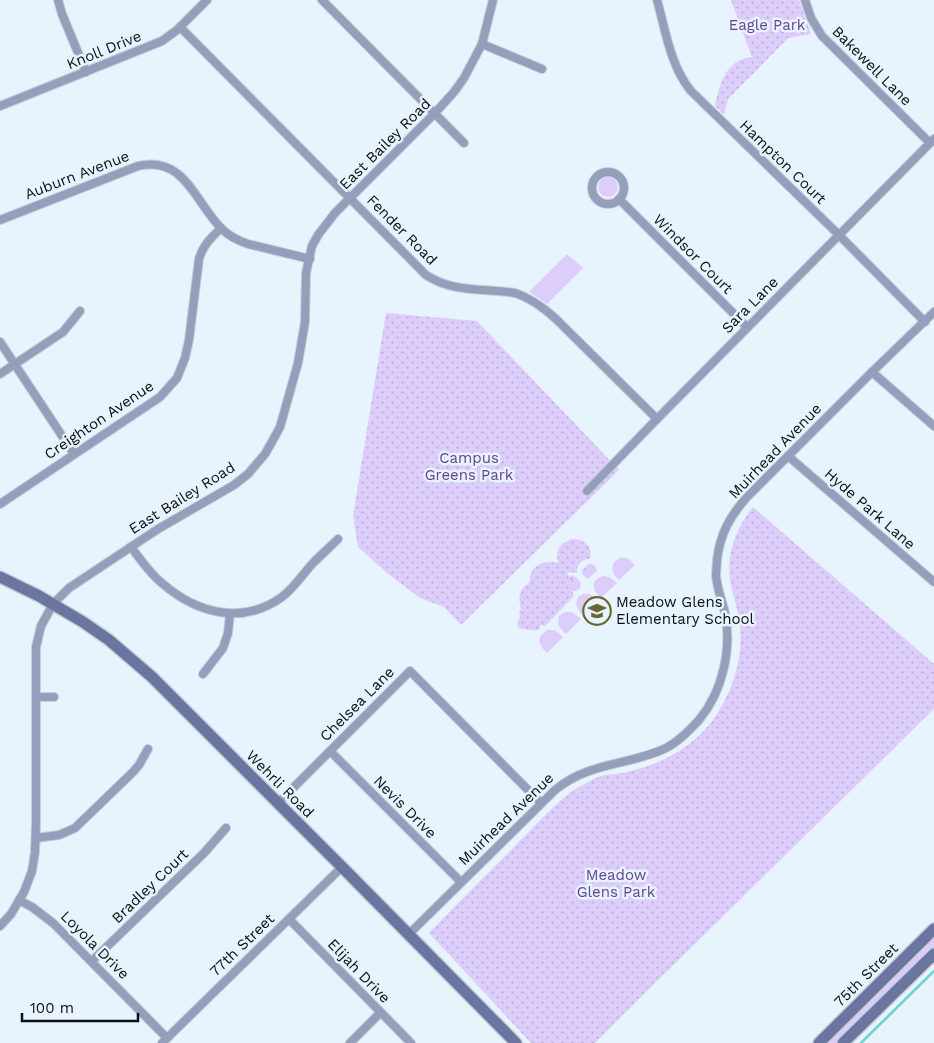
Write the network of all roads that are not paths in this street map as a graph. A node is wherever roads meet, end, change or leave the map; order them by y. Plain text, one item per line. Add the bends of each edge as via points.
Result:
1 (58, 0) edge
2 (207, 0) edge
3 (322, 0) edge
4 (493, 0) edge
5 (657, 0) edge
6 (805, 0) edge
7 (180, 27) junction
8 (482, 44) junction
9 (542, 69) dead end
10 (86, 72) junction
11 (0, 106) edge
12 (435, 113) junction
13 (932, 141) edge
14 (464, 143) dead end
15 (350, 198) junction
16 (619, 199) junction
17 (0, 220) edge
18 (220, 228) junction
19 (839, 235) junction
20 (310, 259) junction
21 (80, 311) dead end
22 (934, 312) edge
23 (924, 322) junction
24 (747, 327) junction
25 (0, 342) edge
26 (14, 364) junction
27 (872, 372) junction
28 (0, 374) edge
29 (657, 419) junction
30 (934, 426) edge
31 (74, 454) junction
32 (788, 456) junction
33 (587, 491) dead end
34 (0, 504) edge
35 (338, 539) dead end
36 (131, 547) junction
37 (0, 576) edge
38 (934, 582) edge
39 (53, 604) junction
40 (230, 614) junction
41 (203, 674) dead end
42 (54, 696) dead end
43 (36, 697) junction
44 (148, 749) dead end
45 (330, 750) junction
46 (278, 803) junction
47 (541, 803) junction
48 (226, 828) dead end
49 (36, 838) junction
50 (342, 867) junction
51 (461, 882) junction
52 (20, 900) junction
53 (289, 919) junction
54 (0, 926) edge
55 (934, 929) edge
56 (409, 934) junction
57 (934, 954) edge
58 (92, 961) junction
59 (380, 1013) junction
60 (164, 1040) edge
61 (350, 1043) edge
62 (410, 1043) edge
63 (516, 1043) edge
64 (819, 1043) edge
65 (843, 1043) edge

1 - 10 street
2 - 7 street, Knoll Drive
3 - 12 street
4 - 8 street, East Bailey Road
5 - 19 street, Hampton Court via 674,62 685,82
6 - 13 street, Bakewell Lane via 822,36
7 - 10 street, Knoll Drive via 162,41
7 - 15 street, Fender Road
8 - 9 street
8 - 12 street, East Bailey Road via 464,78
10 - 11 street, Knoll Drive
12 - 14 street
12 - 15 street, East Bailey Road
13 - 19 street, Sara Lane
15 - 20 street, East Bailey Road via 318,235
15 - 29 street, Fender Road via 432,279 459,288 515,293 544,308
16 - 16 street via 624,190 619,176 605,172 596,177 592,187 595,198 609,204
16 - 24 street, Windsor Court
17 - 18 street, Auburn Avenue via 138,166 152,164 180,175
18 - 20 street, Auburn Avenue via 248,244
18 - 31 street, Creighton Avenue via 201,251 189,340 177,378 160,397
19 - 23 street, Hampton Court
19 - 24 street, Sara Lane
20 - 36 street, East Bailey Road via 298,363 280,427 269,447 259,462 234,486
21 - 26 street via 63,332
22 - 23 street, Muirhead Avenue
23 - 27 street, Muirhead Avenue
24 - 29 street, Sara Lane
25 - 26 street
26 - 28 street
26 - 31 street
27 - 30 street
27 - 32 street, Muirhead Avenue
29 - 33 street, Sara Lane
31 - 34 street, Creighton Avenue
32 - 38 street, Hyde Park Lane
32 - 47 street, Muirhead Avenue via 740,505 722,537 716,576 726,622 726,653 713,698 699,719 666,748 582,773 566,781
35 - 40 street via 284,596 261,609
36 - 39 street, East Bailey Road via 73,585
36 - 40 street via 154,576 174,593 208,610
37 - 39 street, Wehrli Road
39 - 43 street, East Bailey Road via 41,626 36,647
39 - 46 street, Wehrli Road via 109,640 152,677
40 - 41 street via 223,648
42 - 43 street
43 - 49 street, East Bailey Road
44 - 49 street via 133,772 75,828 59,835
45 - 46 street, Chelsea Lane
45 - 47 street, Chelsea Lane via 410,671
45 - 51 street, Nevis Drive
46 - 50 street, Wehrli Road
47 - 51 street, Muirhead Avenue
48 - 58 street, Bradley Court
49 - 52 street, East Bailey Road via 32,871
50 - 53 street, 77th Street
50 - 56 street, Wehrli Road
51 - 56 street, Muirhead Avenue
52 - 54 street, East Bailey Road
52 - 58 street, Loyola Drive via 47,918
53 - 59 street, Elijah Drive
53 - 60 street, 77th Street
55 - 64 street, 75th Street
56 - 63 street, Wehrli Road
57 - 65 street
58 - 60 street, Loyola Drive
59 - 61 street
59 - 62 street, Elijah Drive

